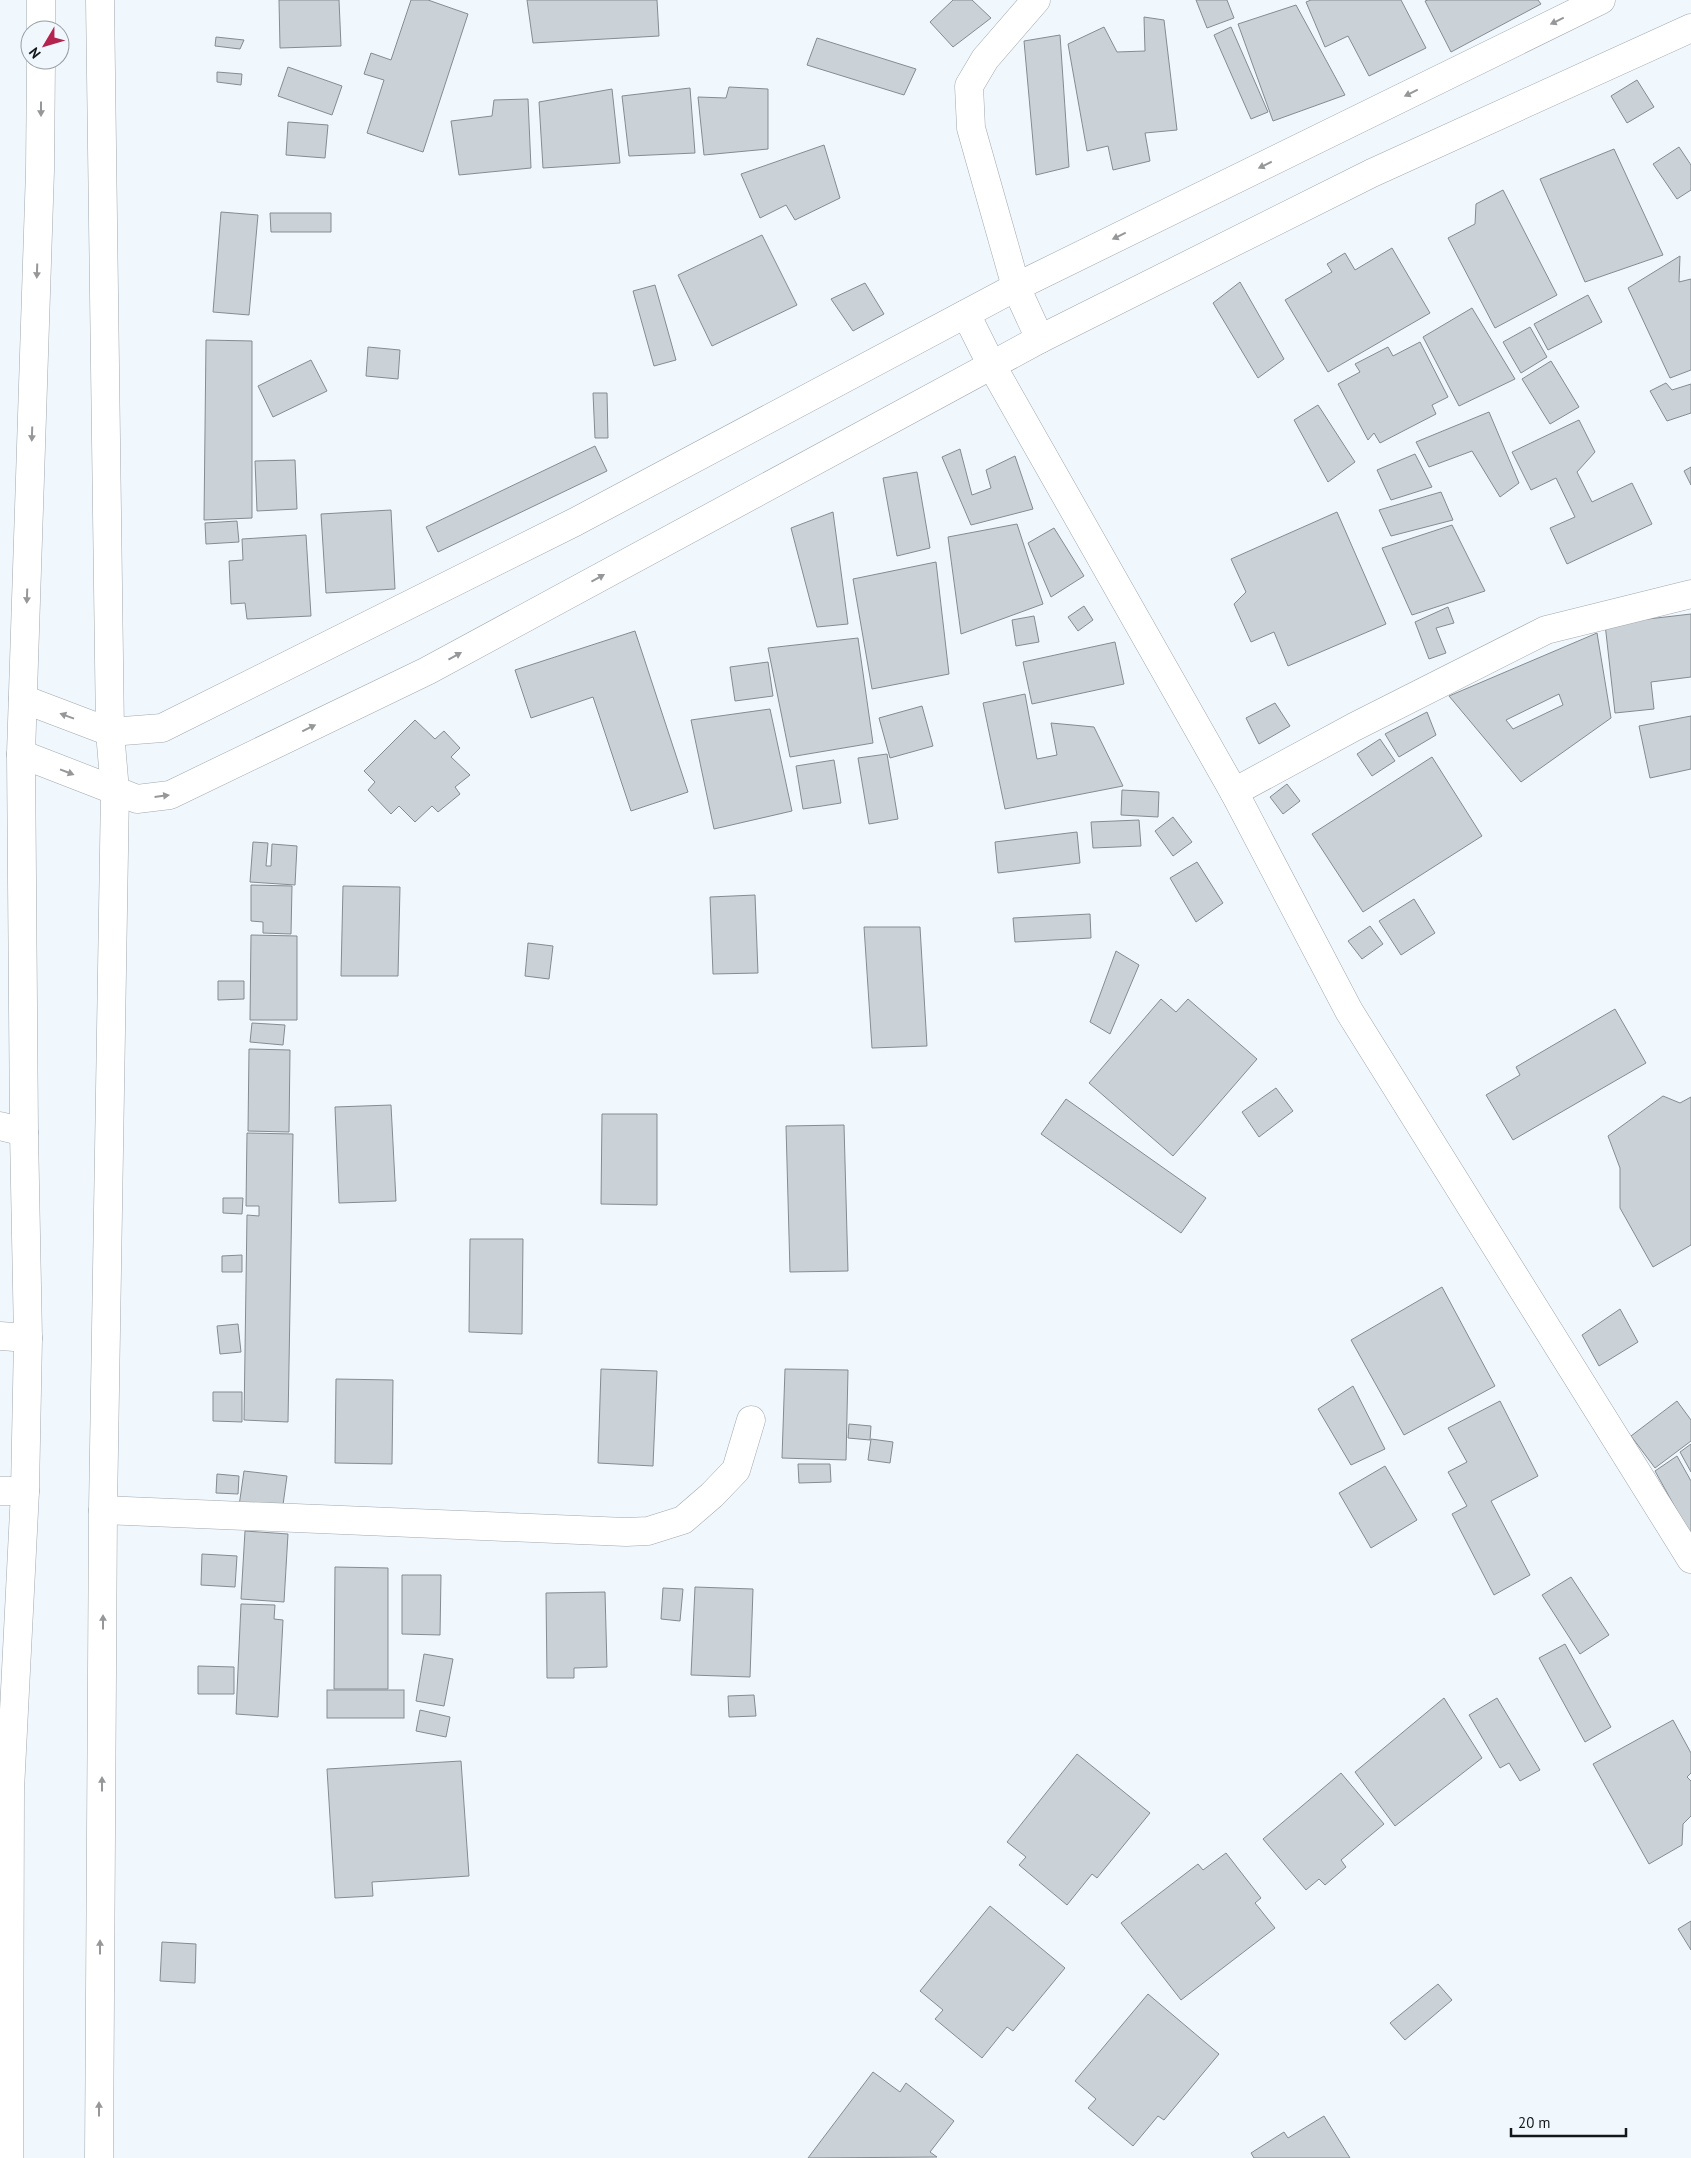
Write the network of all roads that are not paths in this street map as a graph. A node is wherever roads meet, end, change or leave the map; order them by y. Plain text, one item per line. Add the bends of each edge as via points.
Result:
1 (41, 0) edge
2 (100, 0) edge
3 (1036, 0) edge
4 (1601, 0) edge
5 (41, 20) edge
6 (1691, 28) edge
7 (41, 70) edge
8 (1016, 287) junction
9 (966, 314) junction
10 (1040, 339) junction
11 (991, 364) junction
12 (1691, 594) edge
13 (24, 700) junction
14 (110, 732) junction
15 (21, 754) junction
16 (115, 791) junction
17 (1234, 792) junction
18 (12, 1129) edge
19 (0, 1336) edge
20 (28, 1338) junction
21 (751, 1420) dead end
22 (13, 1491) edge
23 (104, 1510) junction
24 (1691, 1559) edge
25 (9, 2158) edge
26 (99, 2158) edge

1 - 5 street
2 - 14 street
3 - 8 street via 985,59 969,86 971,128
4 -> 8 street
6 - 10 street via 1372,173
7 -> 13 street
8 - 9 street
8 - 10 street
9 - 11 street
9 - 14 street via 575,522 171,724 162,728
10 - 11 street
16 -> 11 street via 137,798 170,795 427,671
11 - 17 street
12 - 17 street via 1546,630
14 -> 13 street
13 - 15 street
14 - 16 street
15 -> 16 street
15 - 18 street
16 - 23 street
17 - 24 street via 1349,1011
18 - 20 street
19 - 20 street
20 - 22 street
21 - 23 street via 736,1470 683,1520 648,1531
22 - 25 street
26 -> 23 street

